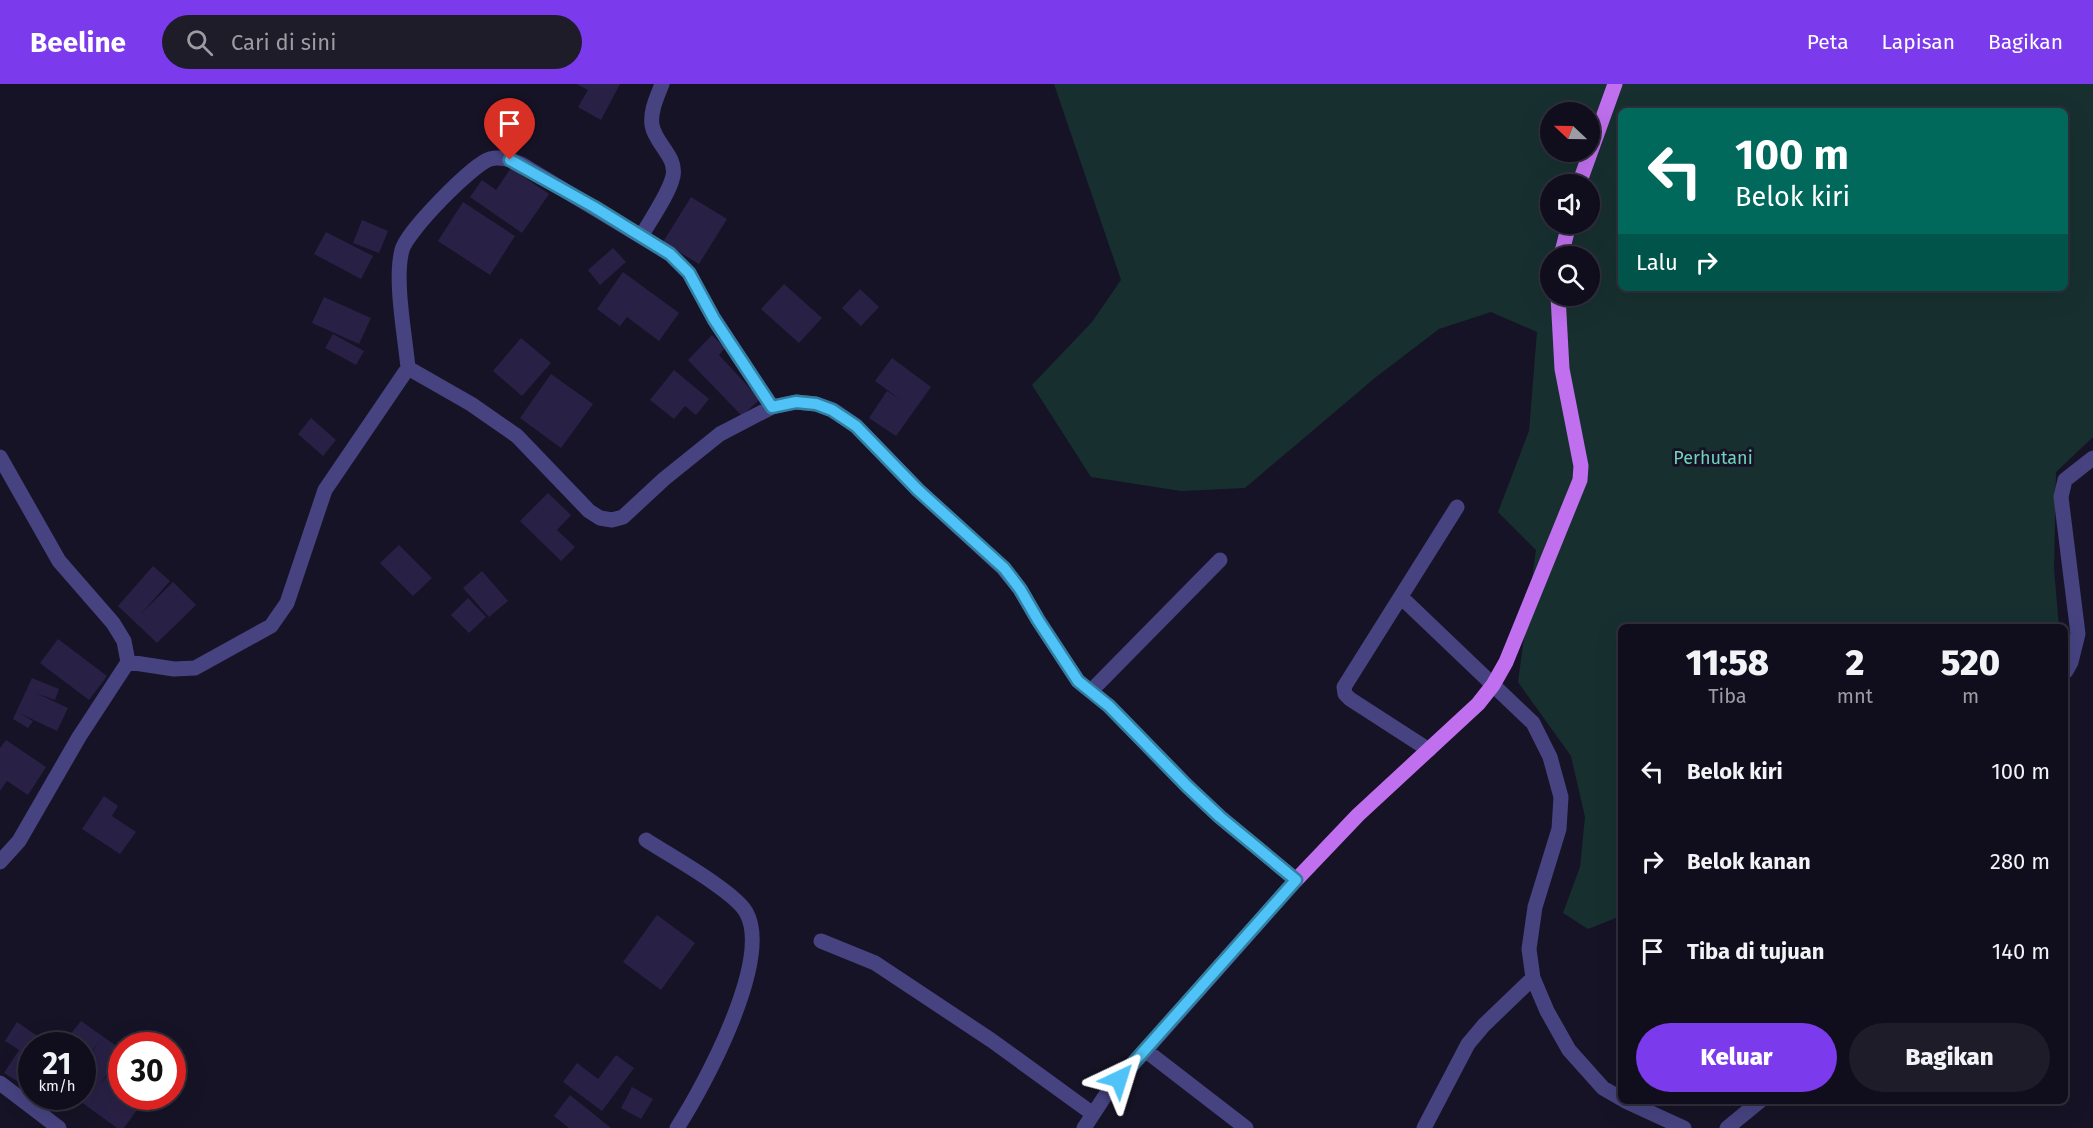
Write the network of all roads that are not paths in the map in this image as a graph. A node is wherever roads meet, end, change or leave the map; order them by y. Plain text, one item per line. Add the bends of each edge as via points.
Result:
1 (662, 84) edge
2 (1615, 84) edge
3 (1583, 174) edge
4 (642, 235) junction
5 (1559, 306) edge
6 (408, 368) junction
7 (772, 407) junction
8 (0, 457) edge
9 (2093, 458) edge
10 (1457, 507) dead end
11 (1220, 560) dead end
12 (1401, 597) junction
13 (128, 662) junction
14 (2068, 667) edge
15 (1493, 686) junction
16 (1091, 691) junction
17 (1429, 750) junction
18 (646, 840) dead end
19 (0, 862) edge
20 (1296, 880) junction
21 (821, 940) dead end
22 (1533, 978) junction
23 (1145, 1050) junction
24 (0, 1083) edge
25 (1618, 1097) edge
26 (1630, 1104) edge
27 (1756, 1104) edge
28 (1093, 1114) junction
29 (59, 1128) edge
30 (677, 1128) edge
31 (1084, 1128) edge
32 (1245, 1128) edge
33 (1424, 1128) edge
34 (1684, 1128) edge
35 (1727, 1128) edge

1 - 4 street via 652,125 673,162 673,177
2 - 3 main road
4 - 6 street via 521,164 489,159 419,223 402,249 399,274
4 - 7 street via 689,273
5 - 15 main road via 1562,369 1581,466 1580,480
6 - 7 street via 517,436 589,511 612,520 623,517 720,434
6 - 13 street via 325,490 287,603 271,626 195,668
7 - 16 street via 796,402 816,404 856,426 918,490 1004,568 1068,667
8 - 13 street via 59,561 113,623 124,641
9 - 14 street via 2065,480 2061,497 2078,634
10 - 12 street
11 - 16 street
12 - 15 street
12 - 17 street via 1346,681 1345,694
13 - 19 street via 79,736 19,841
15 - 17 main road
15 - 22 street via 1533,723 1550,757 1561,797 1559,829 1535,907 1529,949
16 - 20 street via 1187,786
17 - 20 main road via 1358,815
18 - 30 street via 732,897 751,925 753,951 746,983 732,1021
20 - 23 street
21 - 28 street via 875,963
22 - 25 street via 1569,1050 1603,1088
22 - 33 street via 1468,1044
23 - 28 street
23 - 32 street
24 - 29 street
26 - 34 street
27 - 35 street
28 - 31 street

